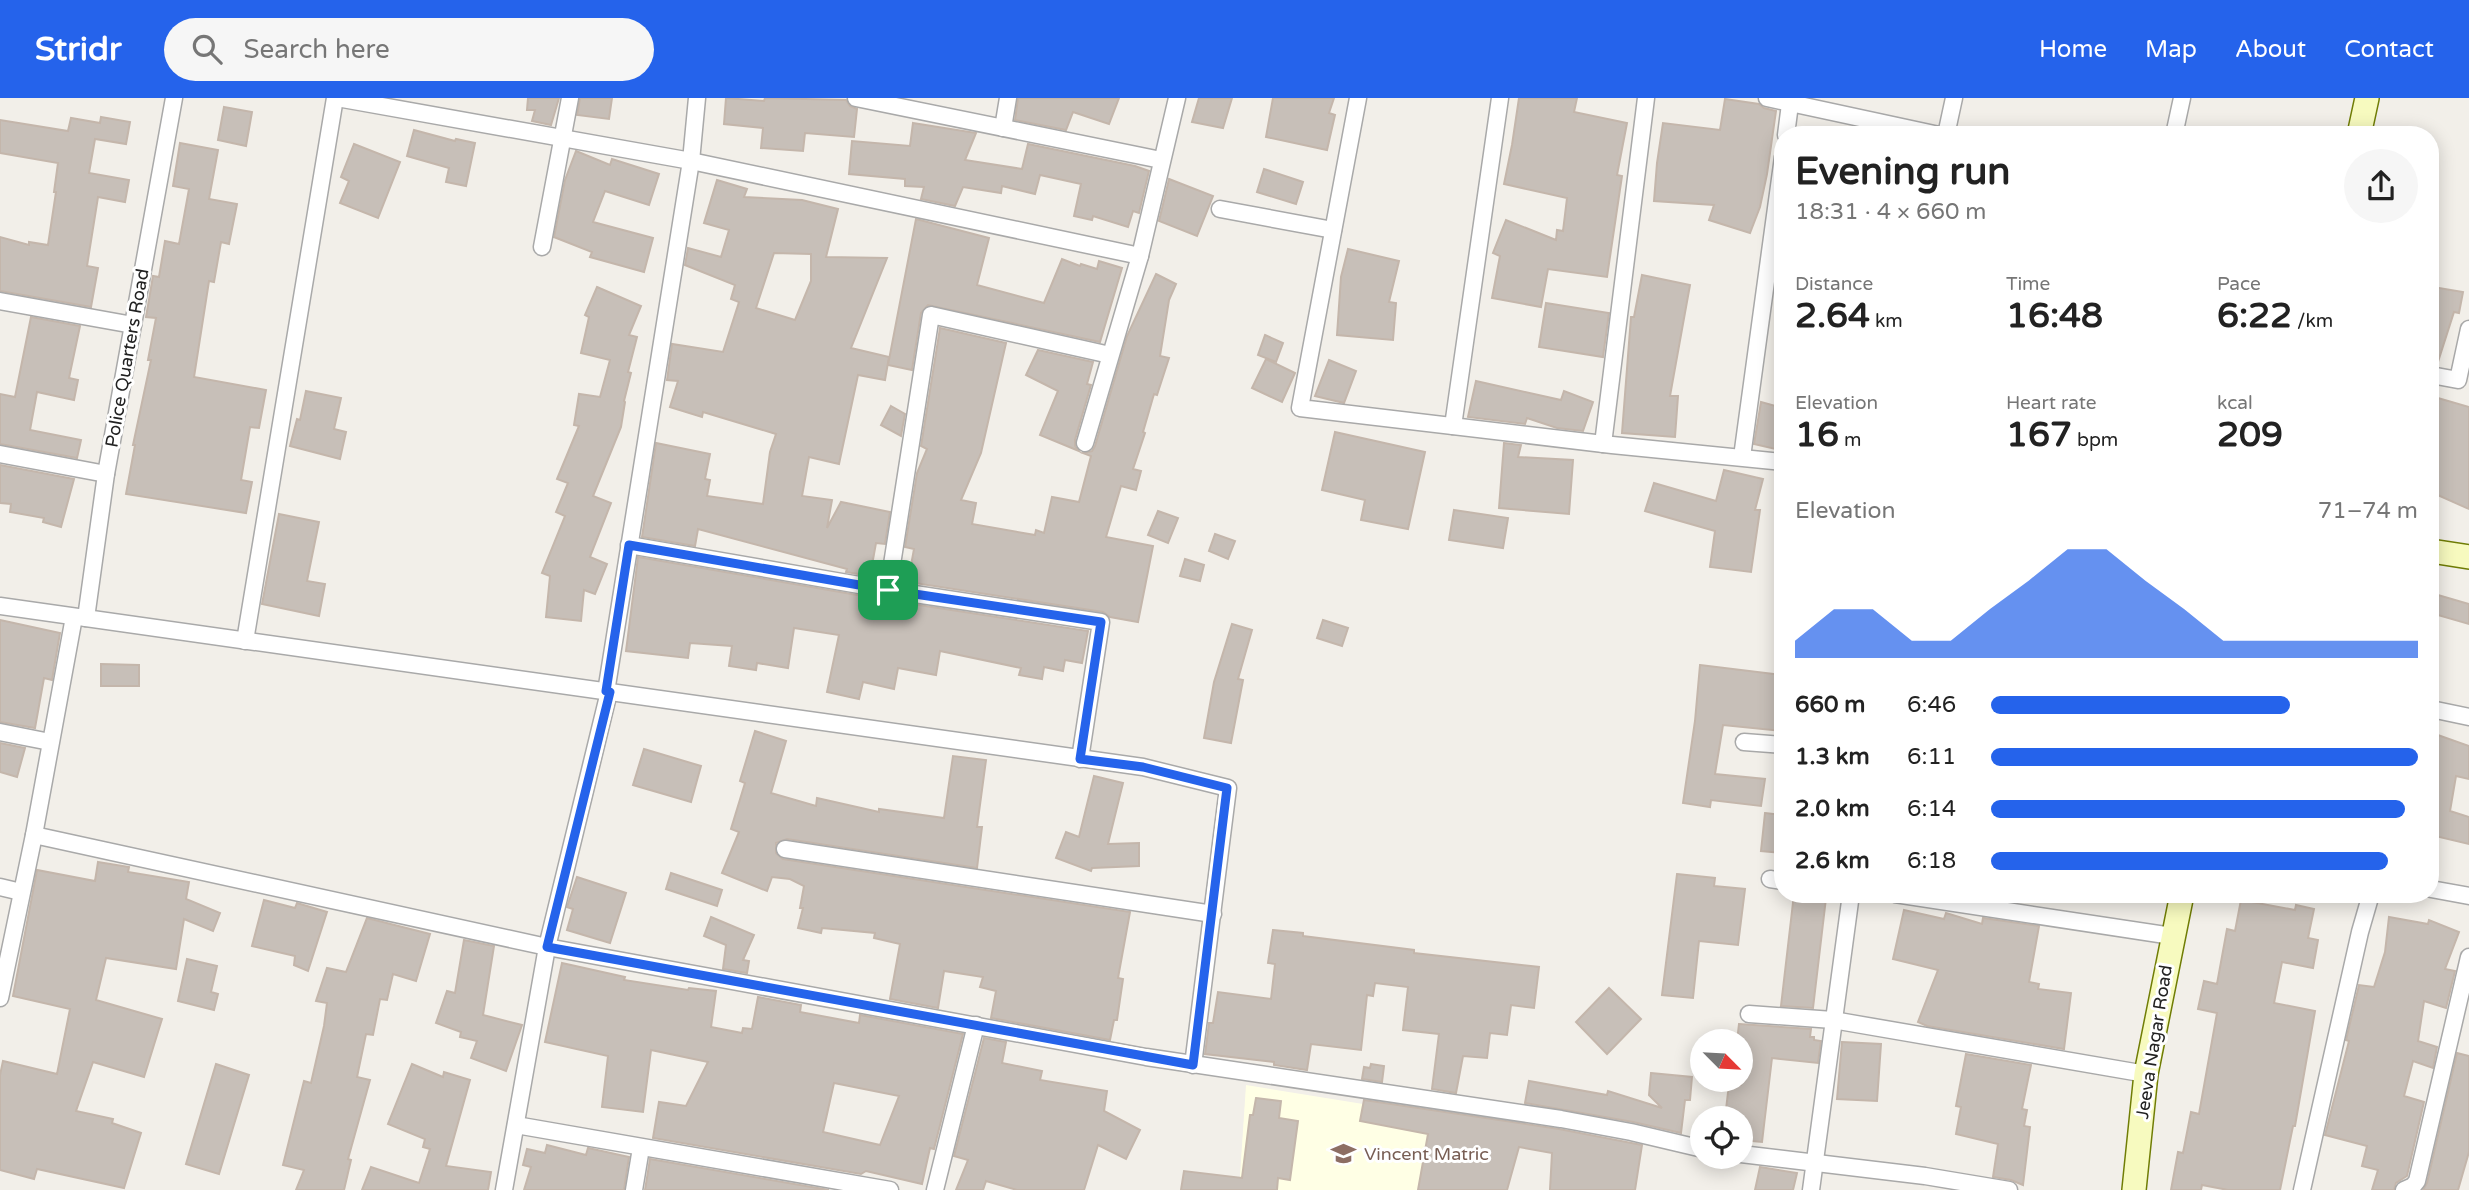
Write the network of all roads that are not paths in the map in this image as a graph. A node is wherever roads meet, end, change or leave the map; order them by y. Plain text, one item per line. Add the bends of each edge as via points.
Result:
1 (174, 98) edge
2 (336, 98) edge
3 (570, 98) edge
4 (697, 98) edge
5 (856, 98) edge
6 (1008, 98) edge
7 (1177, 98) edge
8 (1358, 98) edge
9 (1500, 98) edge
10 (1646, 98) edge
11 (1767, 98) edge
12 (1954, 98) edge
13 (2182, 98) edge
14 (2367, 98) edge
15 (1790, 104) junction
16 (929, 105) edge
17 (1787, 126) edge
18 (1896, 126) edge
19 (1948, 126) edge
20 (2176, 126) edge
21 (2361, 126) edge
22 (1003, 128) junction
23 (563, 138) junction
24 (1161, 160) junction
25 (691, 161) junction
26 (1220, 209) dead end
27 (1333, 230) junction
28 (542, 247) dead end
29 (1774, 252) edge
30 (1140, 256) junction
31 (0, 301) edge
32 (133, 325) junction
33 (2469, 329) edge
34 (1110, 355) junction
35 (2439, 377) edge
36 (2463, 382) edge
37 (1453, 426) junction
38 (1085, 443) dead end
39 (1603, 444) junction
40 (0, 454) edge
41 (1742, 457) junction
42 (1774, 461) edge
43 (106, 474) junction
44 (629, 545) junction
45 (2439, 552) edge
46 (2469, 557) edge
47 (888, 590) junction
48 (0, 606) edge
49 (80, 617) junction
50 (245, 641) junction
51 (608, 692) junction
52 (2439, 711) edge
53 (2469, 717) edge
54 (0, 732) edge
55 (50, 742) junction
56 (1744, 743) dead end
57 (1774, 745) edge
58 (1080, 759) junction
59 (34, 835) junction
60 (785, 849) dead end
61 (0, 887) edge
62 (2439, 890) edge
63 (22, 892) junction
64 (2469, 896) edge
65 (1850, 903) edge
66 (1954, 903) edge
67 (2180, 903) edge
68 (2368, 903) edge
69 (1213, 914) junction
70 (2172, 936) junction
71 (547, 947) junction
72 (2469, 957) edge
73 (0, 999) edge
74 (1749, 1014) dead end
75 (1833, 1020) junction
76 (976, 1025) junction
77 (1193, 1065) junction
78 (2146, 1074) junction
79 (516, 1125) junction
80 (1690, 1146) edge
81 (641, 1148) junction
82 (1753, 1155) edge
83 (1814, 1162) junction
84 (504, 1190) edge
85 (634, 1190) edge
86 (891, 1190) edge
87 (935, 1190) edge
88 (1811, 1190) edge
89 (2009, 1190) edge
90 (2134, 1190) edge
91 (2302, 1190) edge
92 (2404, 1190) edge

1 - 32 street, Police Quarters Road
2 - 23 street
2 - 50 street
3 - 23 street
4 - 25 street
5 - 16 street
6 - 22 street
7 - 24 street
8 - 27 street
9 - 37 street
10 - 39 street
11 - 15 street
12 - 19 street
13 - 20 street
14 - 21 street
15 - 17 street
15 - 18 street
16 - 22 street
22 - 24 street
23 - 25 street
23 - 28 street
24 - 30 street
25 - 30 street
25 - 44 street
26 - 27 street
27 - 37 street via 1300,408
29 - 41 street
30 - 34 street
31 - 32 street
32 - 43 street, Police Quarters Road
33 - 36 street
34 - 38 street
34 - 47 street via 931,315
35 - 36 street
37 - 39 street
39 - 41 street
40 - 43 street
41 - 42 street
43 - 49 street, Police Quarters Road
44 - 47 street
44 - 51 street
45 - 46 street
47 - 58 street via 1101,622
48 - 49 street
49 - 50 street
49 - 55 street, Police Quarters Road
50 - 51 street
51 - 58 street
51 - 71 street
52 - 53 street
54 - 55 street
55 - 59 street, Police Quarters Road
56 - 57 street
58 - 69 street via 1143,767 1227,788
59 - 63 street, Police Quarters Road
59 - 71 street
60 - 69 street
61 - 63 street
62 - 64 street
63 - 73 street, Police Quarters Road
65 - 75 street
66 - 70 street
67 - 70 street, Jeeva Nagar Road
68 - 91 street
69 - 77 street
70 - 78 street, Jeeva Nagar Road
71 - 76 street
71 - 79 street
72 - 92 street via 2417,1181
74 - 75 street
75 - 78 street
75 - 83 street
76 - 77 street
76 - 87 street
77 - 80 street via 1561,1119
78 - 90 street, Jeeva Nagar Road
79 - 81 street
79 - 84 street
81 - 85 street
81 - 86 street
82 - 83 street
83 - 88 street
83 - 89 street

